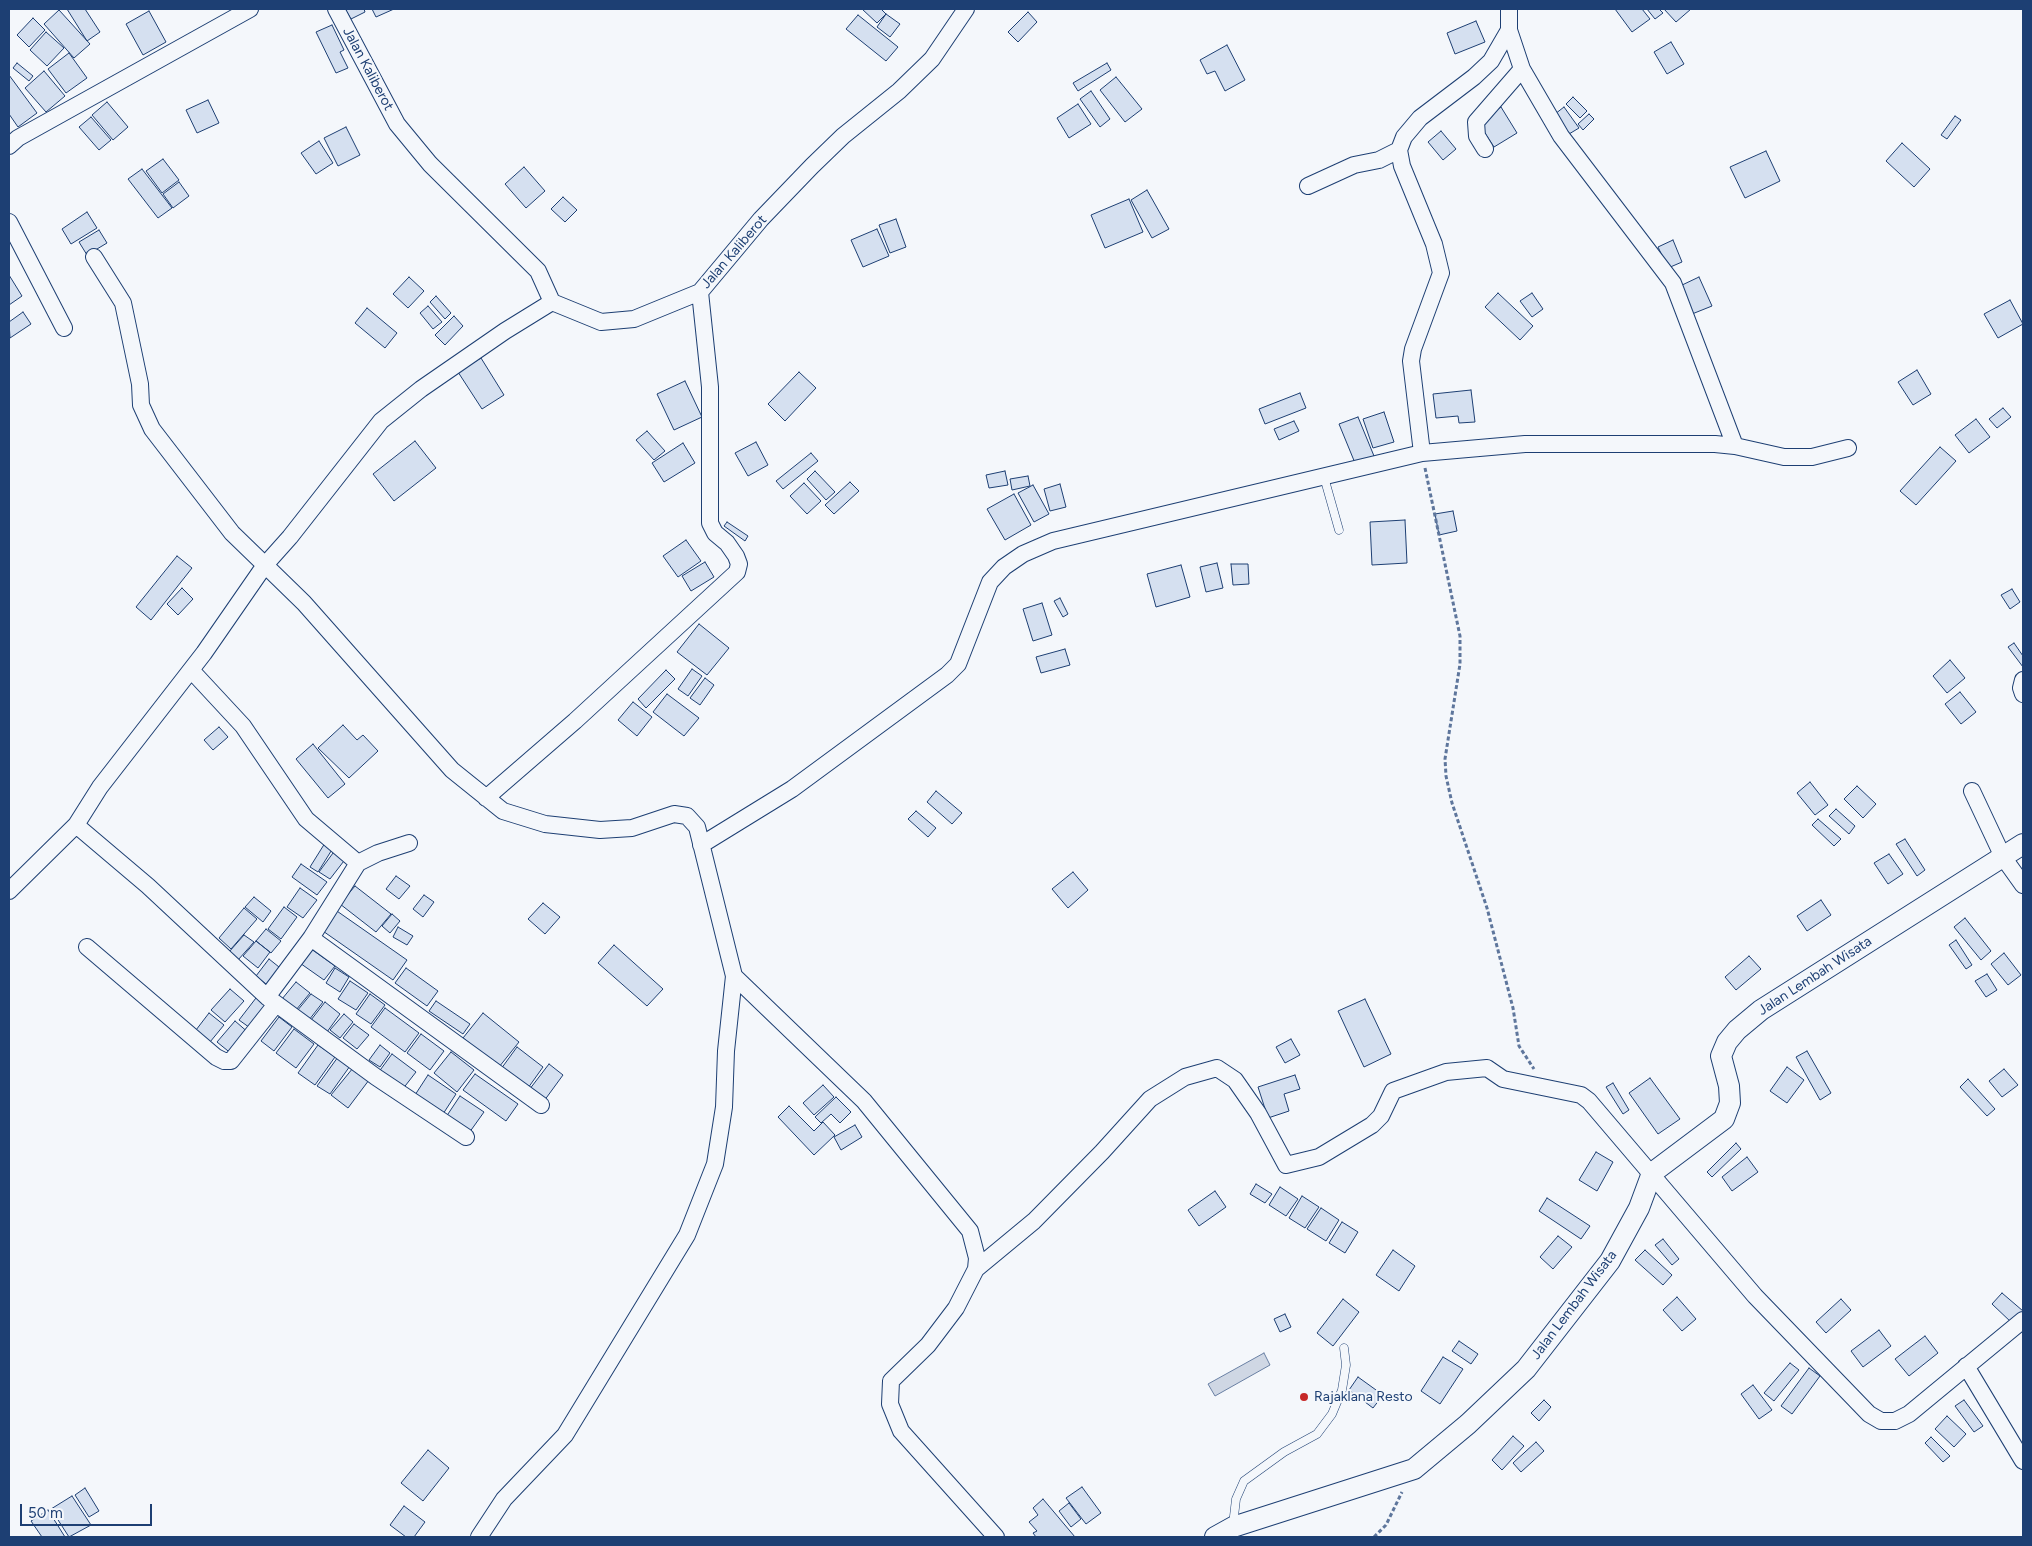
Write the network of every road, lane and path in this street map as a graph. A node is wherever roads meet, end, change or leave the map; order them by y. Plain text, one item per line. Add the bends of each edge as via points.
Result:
1 (250, 9) edge
2 (336, 9) edge
3 (966, 9) edge
4 (1509, 9) edge
5 (1509, 30) junction
6 (1522, 69) junction
7 (9, 146) edge
8 (1485, 149) dead end
9 (1399, 150) junction
10 (1308, 186) dead end
11 (9, 222) edge
12 (94, 257) dead end
13 (700, 292) junction
14 (552, 302) junction
15 (64, 328) dead end
16 (1734, 446) junction
17 (1848, 448) dead end
18 (1422, 453) junction
19 (1324, 476) junction
20 (1339, 530) dead end
21 (265, 565) junction
22 (191, 670) junction
23 (2023, 680) edge
24 (2023, 694) edge
25 (1972, 791) dead end
26 (486, 798) junction
27 (76, 825) junction
28 (409, 843) dead end
29 (2023, 844) edge
30 (701, 845) junction
31 (2004, 857) junction
32 (358, 863) junction
33 (2023, 885) edge
34 (9, 891) edge
35 (311, 938) junction
36 (87, 947) dead end
37 (734, 976) junction
38 (272, 1000) junction
39 (1536, 1072) dead end
40 (542, 1105) dead end
41 (466, 1138) dead end
42 (1652, 1173) junction
43 (976, 1269) junction
44 (2023, 1320) edge
45 (1344, 1348) dead end
46 (1966, 1366) junction
47 (2023, 1461) edge
48 (1414, 1469) junction
49 (1233, 1527) junction
50 (479, 1537) edge
51 (996, 1537) edge
52 (1215, 1537) edge
53 (1374, 1537) edge

1 - 7 street via 18,138
2 - 14 street, Jalan Kaliberot via 397,124 430,164 538,271
3 - 13 street, Jalan Kaliberot via 932,59 812,166 761,219
4 - 5 street
5 - 6 street
5 - 9 street via 1491,60 1420,118
6 - 8 street via 1476,122 1477,136
6 - 16 street via 1561,136 1673,283
9 - 10 street via 1379,160 1354,165
9 - 18 street via 1402,166 1434,244 1441,274 1411,361
11 - 15 street
12 - 21 street via 123,303 142,405 152,429 232,533
13 - 14 street, Jalan Kaliberot via 634,319 601,322
13 - 26 street via 710,387 710,523 736,556 737,572
14 - 21 street via 421,389 382,421
16 - 17 street via 1784,457 1812,457
16 - 18 street via 1525,444
18 - 19 street
18 - 39 path via 1460,636 1460,664 1444,759 1446,776 1488,908 1519,1046
19 - 20 lane
19 - 30 street via 1054,541 1023,554 990,582 958,664 947,675 792,789
21 - 22 street
21 - 26 street via 304,603 452,770
22 - 27 street via 100,787
22 - 32 street via 243,726 306,819
23 - 24 street
25 - 31 street
26 - 30 street via 503,811 545,824 600,830 632,828 674,814 687,816 697,827
27 - 34 street
27 - 38 street
28 - 32 street
29 - 31 street, Jalan Lembah Wisata
30 - 37 street
31 - 33 street
31 - 42 street, Jalan Lembah Wisata via 1760,1010 1737,1030 1721,1056 1730,1086 1730,1103 1724,1119
32 - 35 street
35 - 38 street
35 - 40 street
36 - 38 street via 224,1061 231,1061 235,1056
37 - 43 street via 864,1101 919,1167 970,1231 977,1258
37 - 50 street via 724,1107 714,1164 687,1235 565,1436 504,1499
38 - 41 street
42 - 43 street via 1581,1095 1518,1084 1487,1068 1446,1072 1393,1091 1381,1116 1372,1125 1319,1157 1286,1165 1258,1113 1235,1080 1217,1068 1185,1077 1150,1099 1034,1221
42 - 46 street via 1742,1282 1869,1414 1881,1421 1896,1420 1909,1414
42 - 48 street, Jalan Lembah Wisata via 1639,1208 1610,1260 1526,1369
43 - 51 street via 956,1308 928,1345 890,1381 890,1404 901,1431
44 - 46 street
45 - 49 lane via 1346,1365 1342,1390 1332,1414 1317,1434 1284,1452 1244,1481 1236,1499
46 - 47 street
48 - 49 street, Jalan Lembah Wisata
48 - 53 path via 1386,1525
49 - 52 street, Jalan Lembah Wisata

